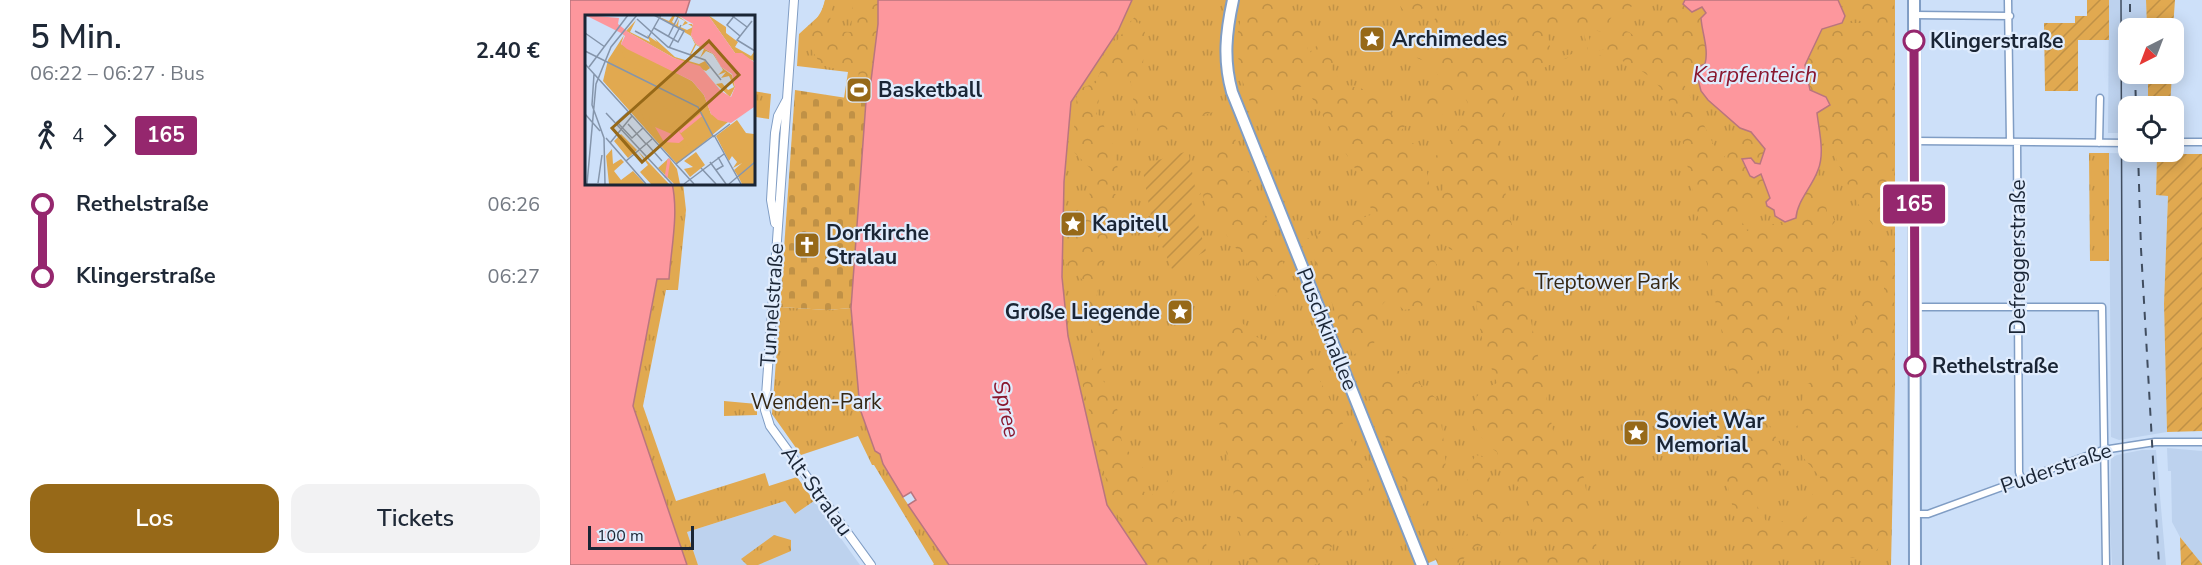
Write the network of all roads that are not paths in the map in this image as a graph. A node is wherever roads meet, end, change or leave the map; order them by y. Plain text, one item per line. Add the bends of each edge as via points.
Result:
1 (794, 0) edge
2 (1233, 0) edge
3 (1914, 0) edge
4 (2008, 0) edge
5 (1914, 15) junction
6 (2010, 16) junction
7 (2100, 98) dead end
8 (1914, 141) junction
9 (2013, 142) junction
10 (2184, 142) edge
11 (2202, 142) edge
12 (2099, 143) junction
13 (2118, 143) edge
14 (2018, 307) junction
15 (1914, 308) junction
16 (766, 416) joint
17 (2202, 442) edge
18 (2103, 450) junction
19 (2021, 479) junction
20 (1915, 514) junction
21 (871, 565) edge
22 (1422, 565) edge
23 (1915, 565) edge
24 (2106, 565) edge

1 - 16 street, Tunnelstraße via 786,101 777,121 771,200 777,230
2 - 22 main road, Puschkinallee via 1225,53 1232,92
3 - 5 main road
4 - 6 street, Defreggerstraße
5 - 6 street
5 - 8 main road
6 - 9 street, Defreggerstraße
7 - 12 street
8 - 9 street
8 - 15 main road
9 - 12 street
9 - 14 street, Defreggerstraße
10 - 11 street
12 - 13 street
14 - 15 street
14 - 18 street via 2102,307
14 - 19 street, Defreggerstraße
15 - 20 main road
16 - 21 street, Alt-Stralau
17 - 18 street, Puderstraße via 2155,442
18 - 19 street, Puderstraße
18 - 24 street
19 - 20 street, Puderstraße via 1928,514
20 - 23 main road

